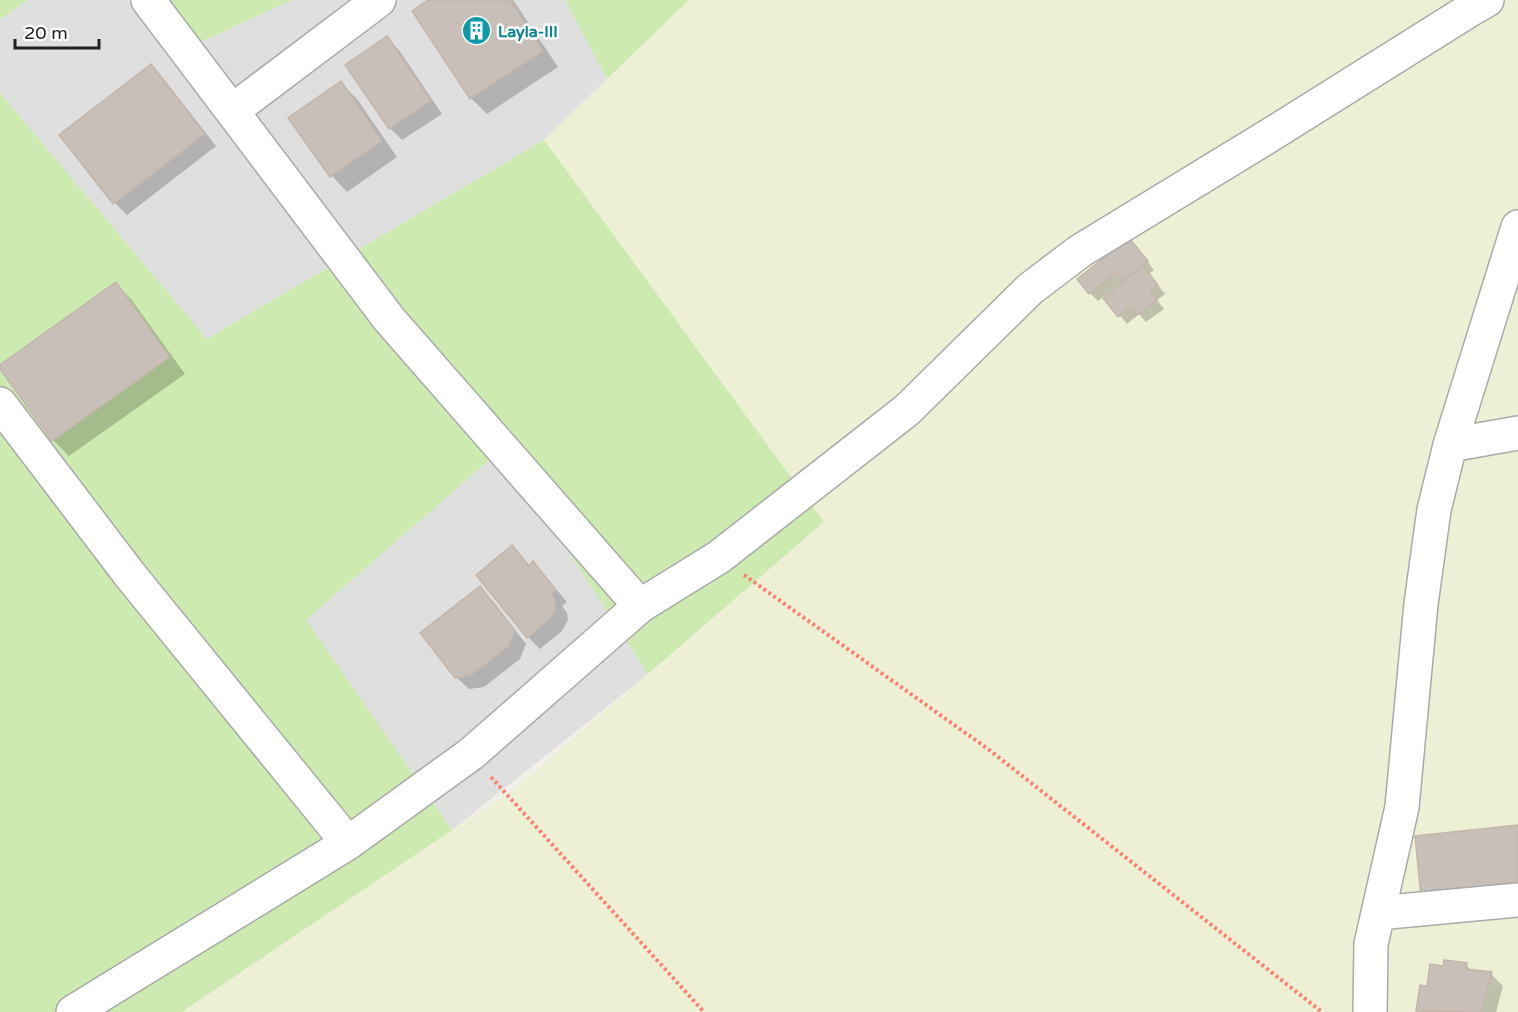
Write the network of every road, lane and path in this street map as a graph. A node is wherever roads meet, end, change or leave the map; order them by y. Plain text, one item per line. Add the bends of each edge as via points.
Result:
1 (148, 0) edge
2 (379, 0) edge
3 (1487, 0) edge
4 (232, 111) junction
5 (1518, 227) edge
6 (0, 404) edge
7 (1518, 433) edge
8 (1450, 445) junction
9 (719, 557) junction
10 (640, 606) junction
11 (471, 754) junction
12 (348, 843) junction
13 (1518, 900) edge
14 (1378, 913) junction
15 (73, 1012) edge
16 (704, 1012) edge
17 (1322, 1012) edge
18 (1370, 1012) edge

1 - 4 street
2 - 4 street
3 - 9 street via 1080,251 1030,289 907,410
4 - 10 street via 389,319
5 - 8 street
6 - 12 street via 130,575
7 - 8 street
8 - 14 street via 1434,510 1420,604 1402,807
9 - 10 street
9 - 17 path via 988,749
10 - 11 street
11 - 12 street
11 - 16 path
12 - 15 street
13 - 14 street
14 - 18 street via 1371,944

